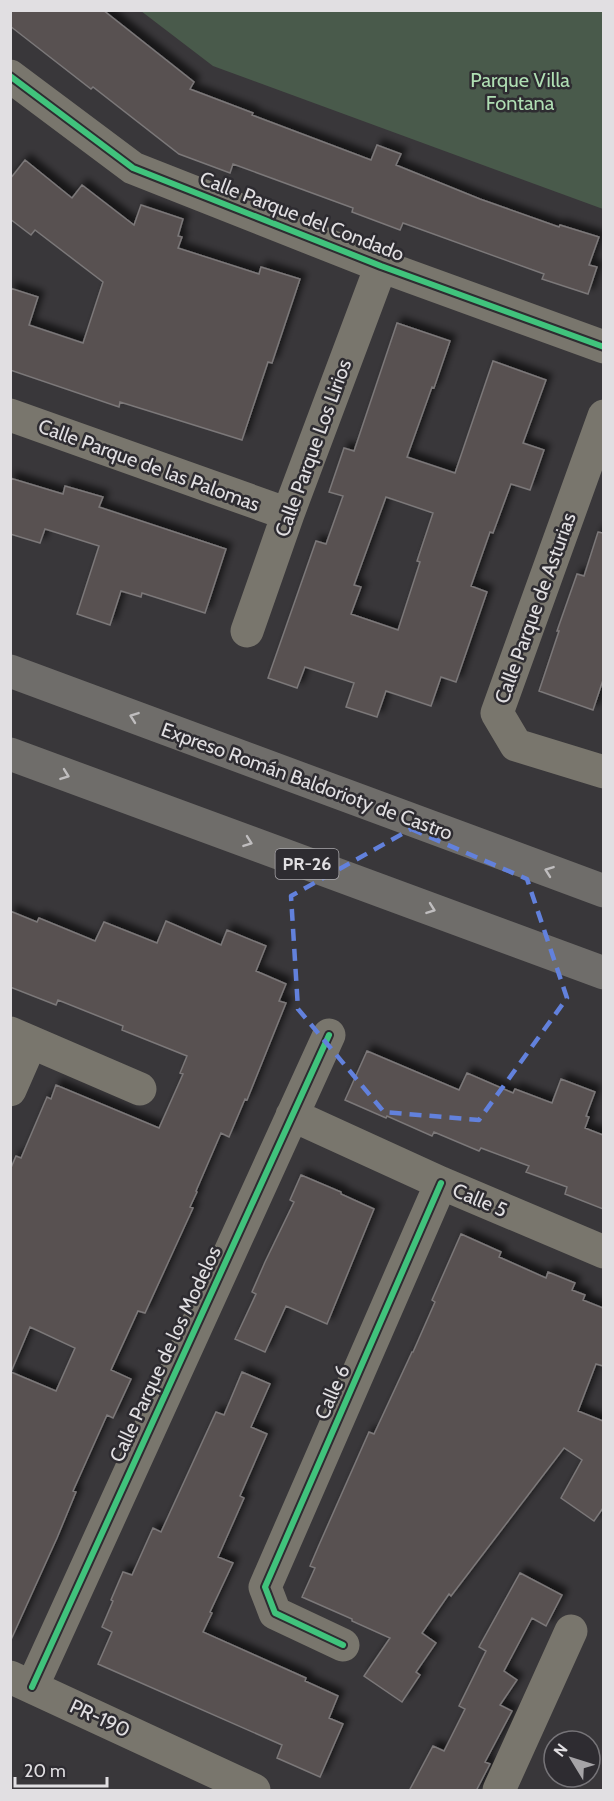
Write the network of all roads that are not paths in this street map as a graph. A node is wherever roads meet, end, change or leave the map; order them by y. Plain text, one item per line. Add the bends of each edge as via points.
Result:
1 (10, 76) edge
2 (381, 266) junction
3 (603, 347) edge
4 (10, 415) edge
5 (603, 416) edge
6 (288, 514) junction
7 (247, 632) dead end
8 (10, 671) edge
9 (10, 754) edge
10 (603, 772) edge
11 (603, 891) edge
12 (603, 973) edge
13 (329, 1035) dead end
14 (21, 1038) edge
15 (140, 1089) dead end
16 (10, 1090) edge
17 (292, 1114) junction
18 (441, 1183) junction
19 (603, 1252) edge
20 (571, 1631) dead end
21 (344, 1646) dead end
22 (21, 1682) edge
23 (254, 1791) edge
24 (499, 1791) edge

1 - 2 street, Calle Parque del Condado via 133,168
2 - 3 street, Calle Parque del Condado
2 - 6 street, Calle Parque Los Lirios
4 - 6 street, Calle Parque de las Palomas
5 - 10 street, Calle Parque de Asturias via 497,713 516,745
6 - 7 street, Calle Parque Los Lirios
11 -> 8 highway, Expreso Román Baldorioty de Castro
9 -> 12 highway, PR-26
13 - 17 street, Calle Parque de los Modelos
14 - 15 street
14 - 16 street
17 - 18 street, Calle 5
17 - 22 street, Calle Parque de los Modelos
18 - 19 street, Calle 5
18 - 21 street, Calle 6 via 265,1587 275,1613
20 - 24 street
22 - 23 street, PR-190 / PR-190

